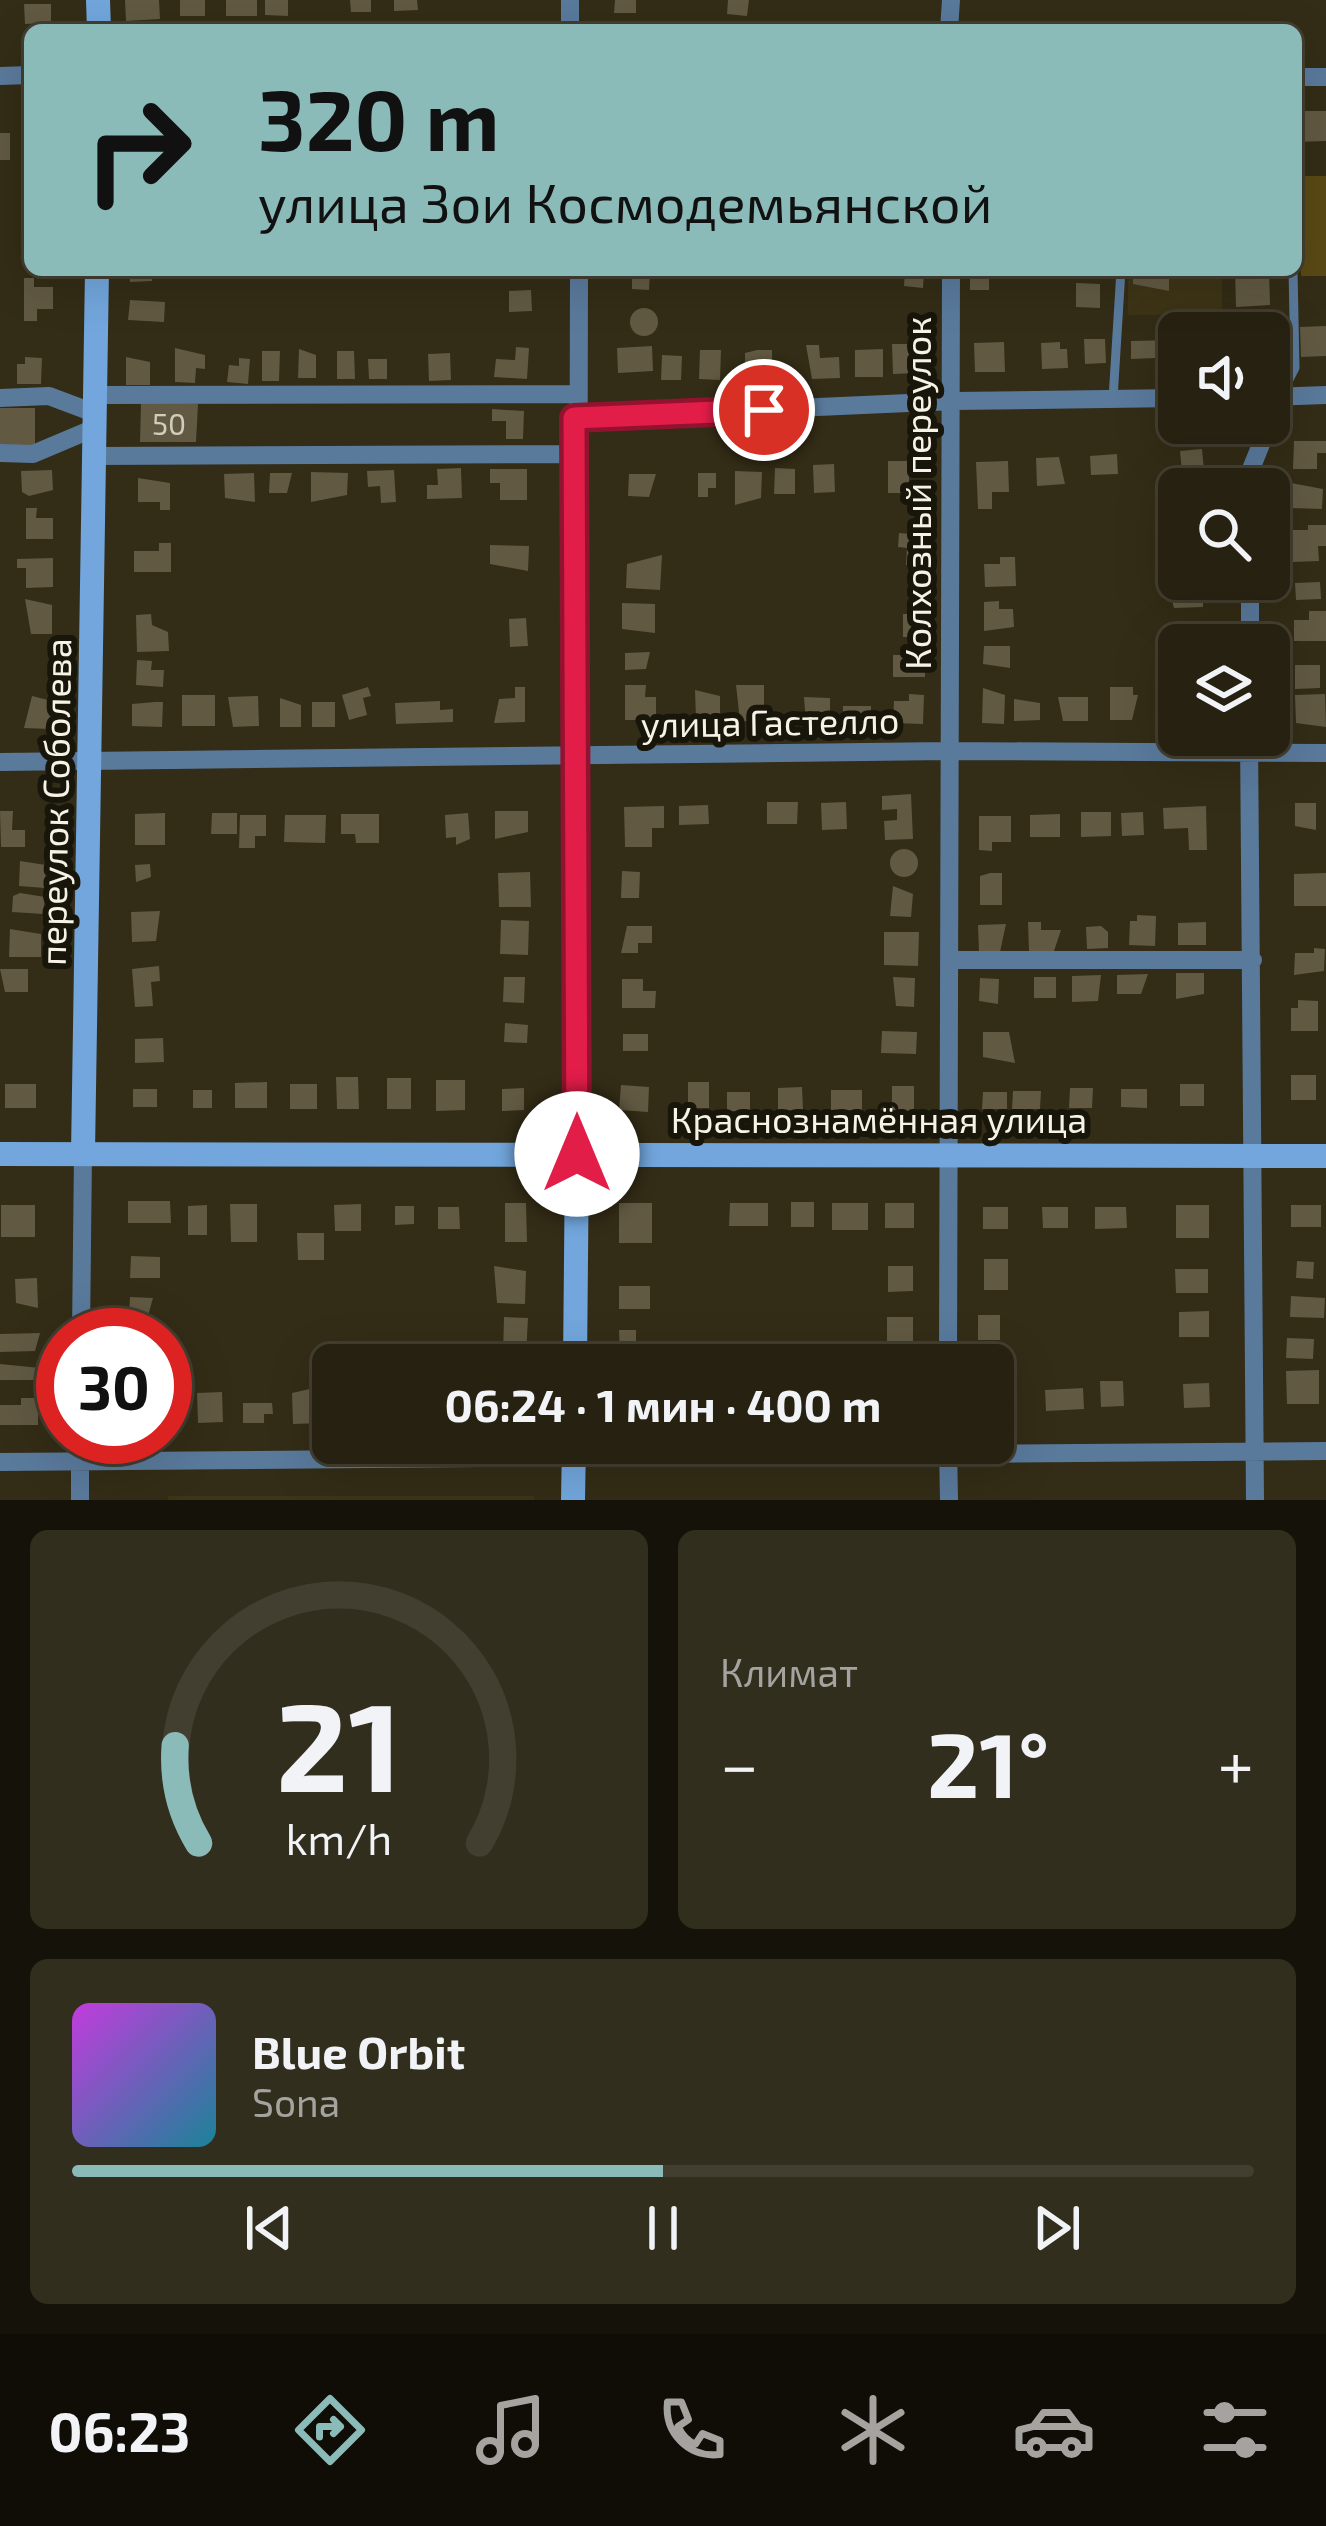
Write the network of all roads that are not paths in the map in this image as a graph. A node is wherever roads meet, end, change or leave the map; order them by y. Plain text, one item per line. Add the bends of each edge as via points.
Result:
1 (97, 276) edge
2 (579, 276) edge
3 (951, 276) edge
4 (1121, 276) edge
5 (1293, 276) edge
6 (1290, 375) edge
7 (575, 394) junction
8 (1326, 395) edge
9 (1290, 396) edge
10 (0, 398) edge
11 (1158, 398) edge
12 (1113, 399) junction
13 (953, 401) junction
14 (96, 412) junction
15 (574, 418) junction
16 (0, 454) edge
17 (574, 454) junction
18 (97, 455) junction
19 (1158, 745) edge
20 (1290, 748) edge
21 (947, 751) junction
22 (1326, 753) edge
23 (1249, 756) edge
24 (574, 758) junction
25 (0, 762) edge
26 (92, 764) junction
27 (952, 960) junction
28 (1252, 960) junction
29 (949, 1152) junction
30 (83, 1153) junction
31 (0, 1154) edge
32 (577, 1154) junction
33 (1249, 1156) junction
34 (1326, 1156) edge
35 (82, 1308) edge
36 (574, 1344) edge
37 (948, 1344) edge
38 (1014, 1450) edge
39 (1326, 1451) edge
40 (1256, 1453) junction
41 (312, 1455) edge
42 (192, 1458) edge
43 (0, 1462) edge
44 (36, 1462) edge
45 (80, 1464) edge
46 (574, 1464) edge
47 (948, 1464) edge
48 (80, 1500) edge
49 (573, 1500) edge
50 (949, 1500) edge
51 (1255, 1500) edge

1 - 14 main road, переулок Соболева
2 - 7 street
3 - 13 street, Колхозный переулок
4 - 12 lane
5 - 6 lane
7 - 14 street
7 - 15 street
8 - 9 street
10 - 14 street via 49,396
11 - 12 street
12 - 13 street
13 - 15 street
13 - 21 street, Колхозный переулок
14 - 16 street via 33,454
14 - 18 main road, переулок Соболева
15 - 17 street
17 - 18 street
17 - 24 street
18 - 26 main road, переулок Соболева
19 - 21 street, улица Гастелло
20 - 22 street, улица Гастелло
21 - 24 street, улица Гастелло
21 - 27 street, Колхозный переулок
23 - 28 street
24 - 26 street, улица Гастелло
24 - 32 street
25 - 26 street, улица Гастелло
26 - 30 main road, переулок Соболева
27 - 28 street
27 - 29 street, Колхозный переулок
28 - 33 street
29 - 32 main road, Краснознамённая улица
29 - 33 main road, Краснознамённая улица
29 - 37 street, Колхозный переулок
30 - 31 main road, Краснознамённая улица
30 - 32 main road, Краснознамённая улица
30 - 35 street, переулок Соболева
32 - 36 main road
33 - 34 main road, Краснознамённая улица
33 - 40 street
38 - 40 street
39 - 40 street
40 - 51 street
41 - 42 street
43 - 44 street
45 - 48 street
46 - 49 main road
47 - 50 street

